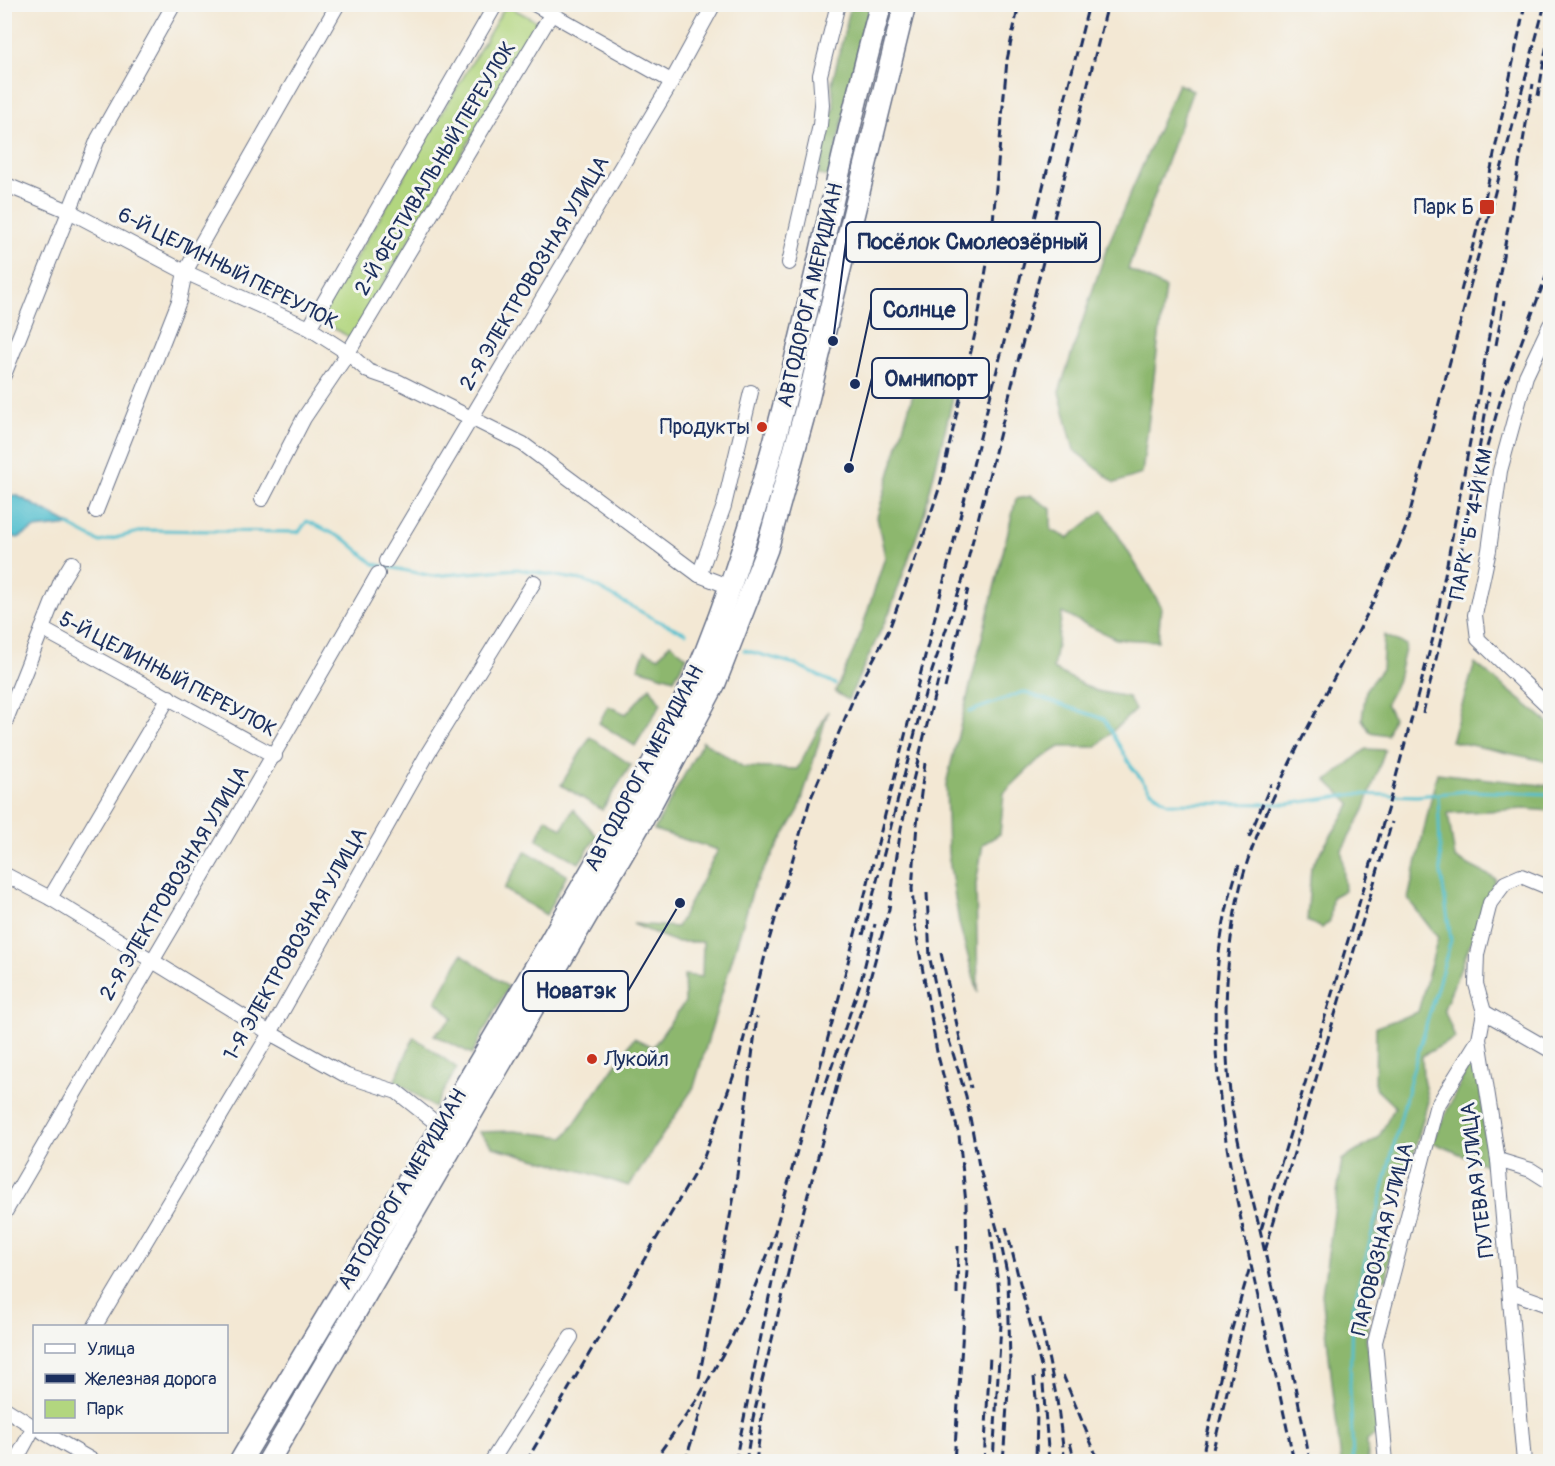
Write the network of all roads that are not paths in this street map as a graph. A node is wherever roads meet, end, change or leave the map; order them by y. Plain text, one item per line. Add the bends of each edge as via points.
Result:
1 (174, 4) edge
2 (338, 4) edge
3 (496, 4) edge
4 (534, 4) edge
5 (714, 4) edge
6 (838, 4) edge
7 (881, 4) edge
8 (905, 4) edge
9 (552, 14) junction
10 (671, 81) junction
11 (4, 184) edge
12 (69, 211) junction
13 (789, 263) dead end
14 (184, 272) junction
15 (1551, 325) edge
16 (309, 328) junction
17 (348, 353) junction
18 (4, 375) edge
19 (751, 392) dead end
20 (471, 419) junction
21 (262, 499) dead end
22 (96, 511) dead end
23 (386, 561) dead end
24 (72, 563) dead end
25 (378, 574) dead end
26 (699, 575) junction
27 (534, 582) dead end
28 (730, 587) junction
29 (751, 593) junction
30 (42, 629) junction
31 (169, 697) junction
32 (1551, 708) edge
33 (4, 725) edge
34 (275, 756) junction
35 (4, 874) edge
36 (1551, 888) edge
37 (50, 898) junction
38 (150, 961) junction
39 (1484, 1012) junction
40 (270, 1033) junction
41 (1479, 1038) junction
42 (1551, 1050) edge
43 (440, 1126) junction
44 (1498, 1160) junction
45 (1551, 1182) edge
46 (4, 1214) edge
47 (1511, 1292) junction
48 (1551, 1306) edge
49 (96, 1325) edge
50 (572, 1337) dead end
51 (4, 1408) edge
52 (33, 1426) edge
53 (33, 1429) edge
54 (46, 1433) edge
55 (15, 1461) edge
56 (95, 1461) edge
57 (240, 1461) edge
58 (268, 1461) edge
59 (491, 1461) edge
60 (1386, 1461) edge
61 (1524, 1461) edge

1 - 12 street via 98,140
2 - 14 street
3 - 16 street, 2-Й ФЕСТИВАЛЬНЫЙ ПЕРЕУЛОК
4 - 9 street
5 - 10 street, 2-Я ЭЛЕКТРОВОЗНАЯ УЛИЦА
6 - 13 street via 820,75 820,125
7 - 28 main road, АВТОДОРОГА МЕРИДИАН via 853,105 781,417
8 - 29 main road, АВТОДОРОГА МЕРИДИАН via 806,408
9 - 10 street
9 - 17 street, 2-Й ФЕСТИВАЛЬНЫЙ ПЕРЕУЛОК
10 - 20 street, 2-Я ЭЛЕКТРОВОЗНАЯ УЛИЦА
11 - 12 street, 6-Й ЦЕЛИННЫЙ ПЕРЕУЛОК
12 - 14 street, 6-Й ЦЕЛИННЫЙ ПЕРЕУЛОК
12 - 18 street
14 - 16 street, 6-Й ЦЕЛИННЫЙ ПЕРЕУЛОК
14 - 22 street via 179,300
15 - 32 street, ПАРК "Б" 4-Й КМ via 1526,376 1503,460 1475,615 1478,639
16 - 17 street, 6-Й ЦЕЛИННЫЙ ПЕРЕУЛОК
17 - 20 street, 6-Й ЦЕЛИННЫЙ ПЕРЕУЛОК via 368,371 397,381
17 - 21 street, 2-Й ФЕСТИВАЛЬНЫЙ ПЕРЕУЛОК via 304,418
19 - 26 street via 724,506
20 - 23 street, 2-Я ЭЛЕКТРОВОЗНАЯ УЛИЦА
20 - 26 street, 6-Й ЦЕЛИННЫЙ ПЕРЕУЛОК via 523,444
24 - 30 street
25 - 34 street, 2-Я ЭЛЕКТРОВОЗНАЯ УЛИЦА
26 - 28 street, 6-Й ЦЕЛИННЫЙ ПЕРЕУЛОК
27 - 40 street, 1-Я ЭЛЕКТРОВОЗНАЯ УЛИЦА via 428,753
28 - 29 main road
28 - 43 main road, АВТОДОРОГА МЕРИДИАН via 705,653 664,740
29 - 58 main road, АВТОДОРОГА МЕРИДИАН via 715,683 643,819
30 - 31 street, 5-Й ЦЕЛИННЫЙ ПЕРЕУЛОК
30 - 33 street
31 - 34 street, 5-Й ЦЕЛИННЫЙ ПЕРЕУЛОК
31 - 37 street
34 - 38 street, 2-Я ЭЛЕКТРОВОЗНАЯ УЛИЦА
35 - 37 street
36 - 39 street, ПУТЕВАЯ УЛИЦА via 1521,876 1505,884 1490,903 1476,954 1476,984
37 - 38 street
38 - 40 street
38 - 46 street, 2-Я ЭЛЕКТРОВОЗНАЯ УЛИЦА
39 - 41 street, ПУТЕВАЯ УЛИЦА
39 - 42 street
40 - 43 street via 347,1076 397,1092
40 - 49 street, 1-Я ЭЛЕКТРОВОЗНАЯ УЛИЦА
41 - 44 street, ПУТЕВАЯ УЛИЦА
41 - 60 street, ПАРОВОЗНАЯ УЛИЦА via 1436,1108 1376,1342
43 - 57 main road, АВТОДОРОГА МЕРИДИАН
44 - 45 street via 1531,1170
44 - 47 street, ПУТЕВАЯ УЛИЦА
47 - 48 street
47 - 61 street, ПУТЕВАЯ УЛИЦА
50 - 59 street
51 - 52 street
53 - 55 street
54 - 56 street

